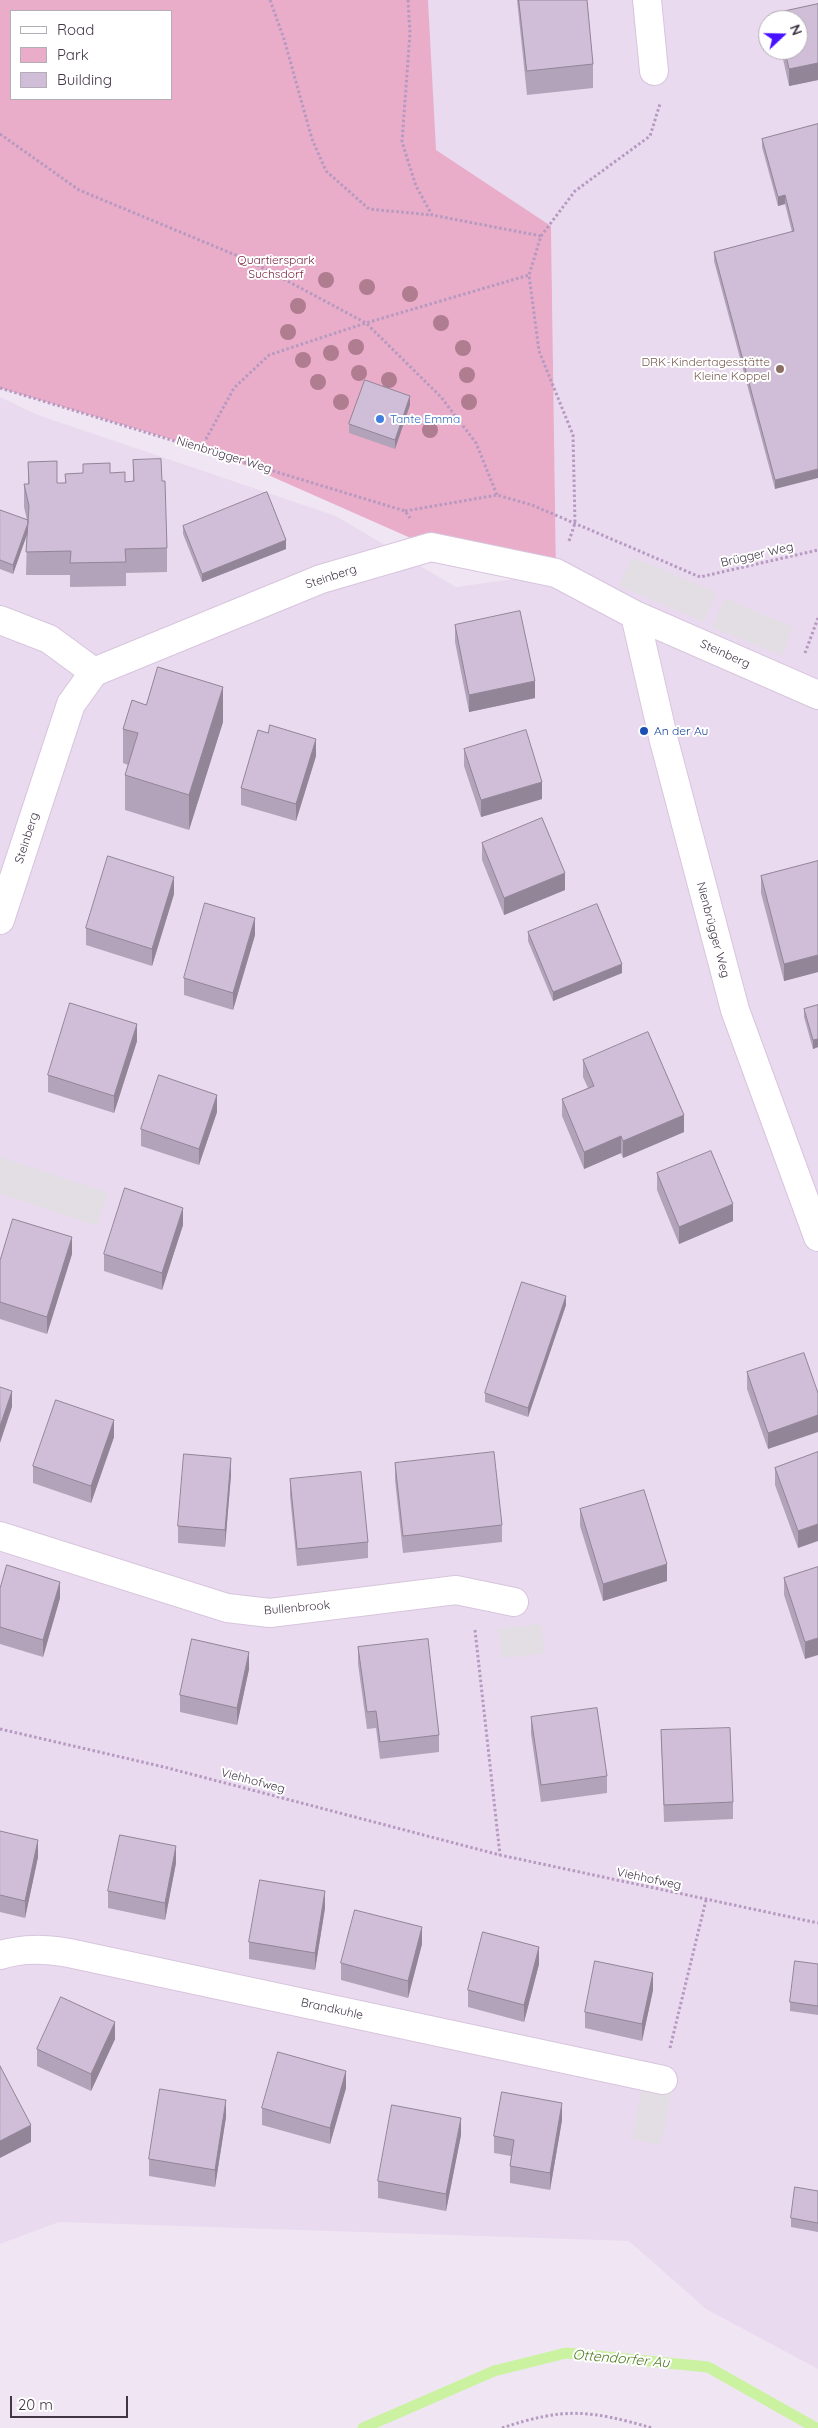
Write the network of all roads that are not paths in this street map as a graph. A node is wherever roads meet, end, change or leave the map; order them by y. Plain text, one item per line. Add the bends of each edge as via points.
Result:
1 (648, 0) edge
2 (654, 70) road end
3 (635, 615) junction
4 (0, 620) edge
5 (94, 672) junction
6 (818, 696) edge
7 (0, 920) edge
8 (818, 1237) edge
9 (0, 1536) edge
10 (514, 1602) dead end
11 (0, 1955) edge
12 (662, 2080) road end

1 - 2 street
3 - 5 street, Steinberg via 556,574 431,547 321,579
3 - 6 street, Steinberg
3 - 8 street, Nienbrügger Weg via 664,741 735,1010
4 - 5 street via 49,639
5 - 7 street, Steinberg via 71,704
9 - 10 street, Bullenbrook via 227,1608 270,1613 456,1590
11 - 12 street, Brandkuhle via 41,1949 69,1953

